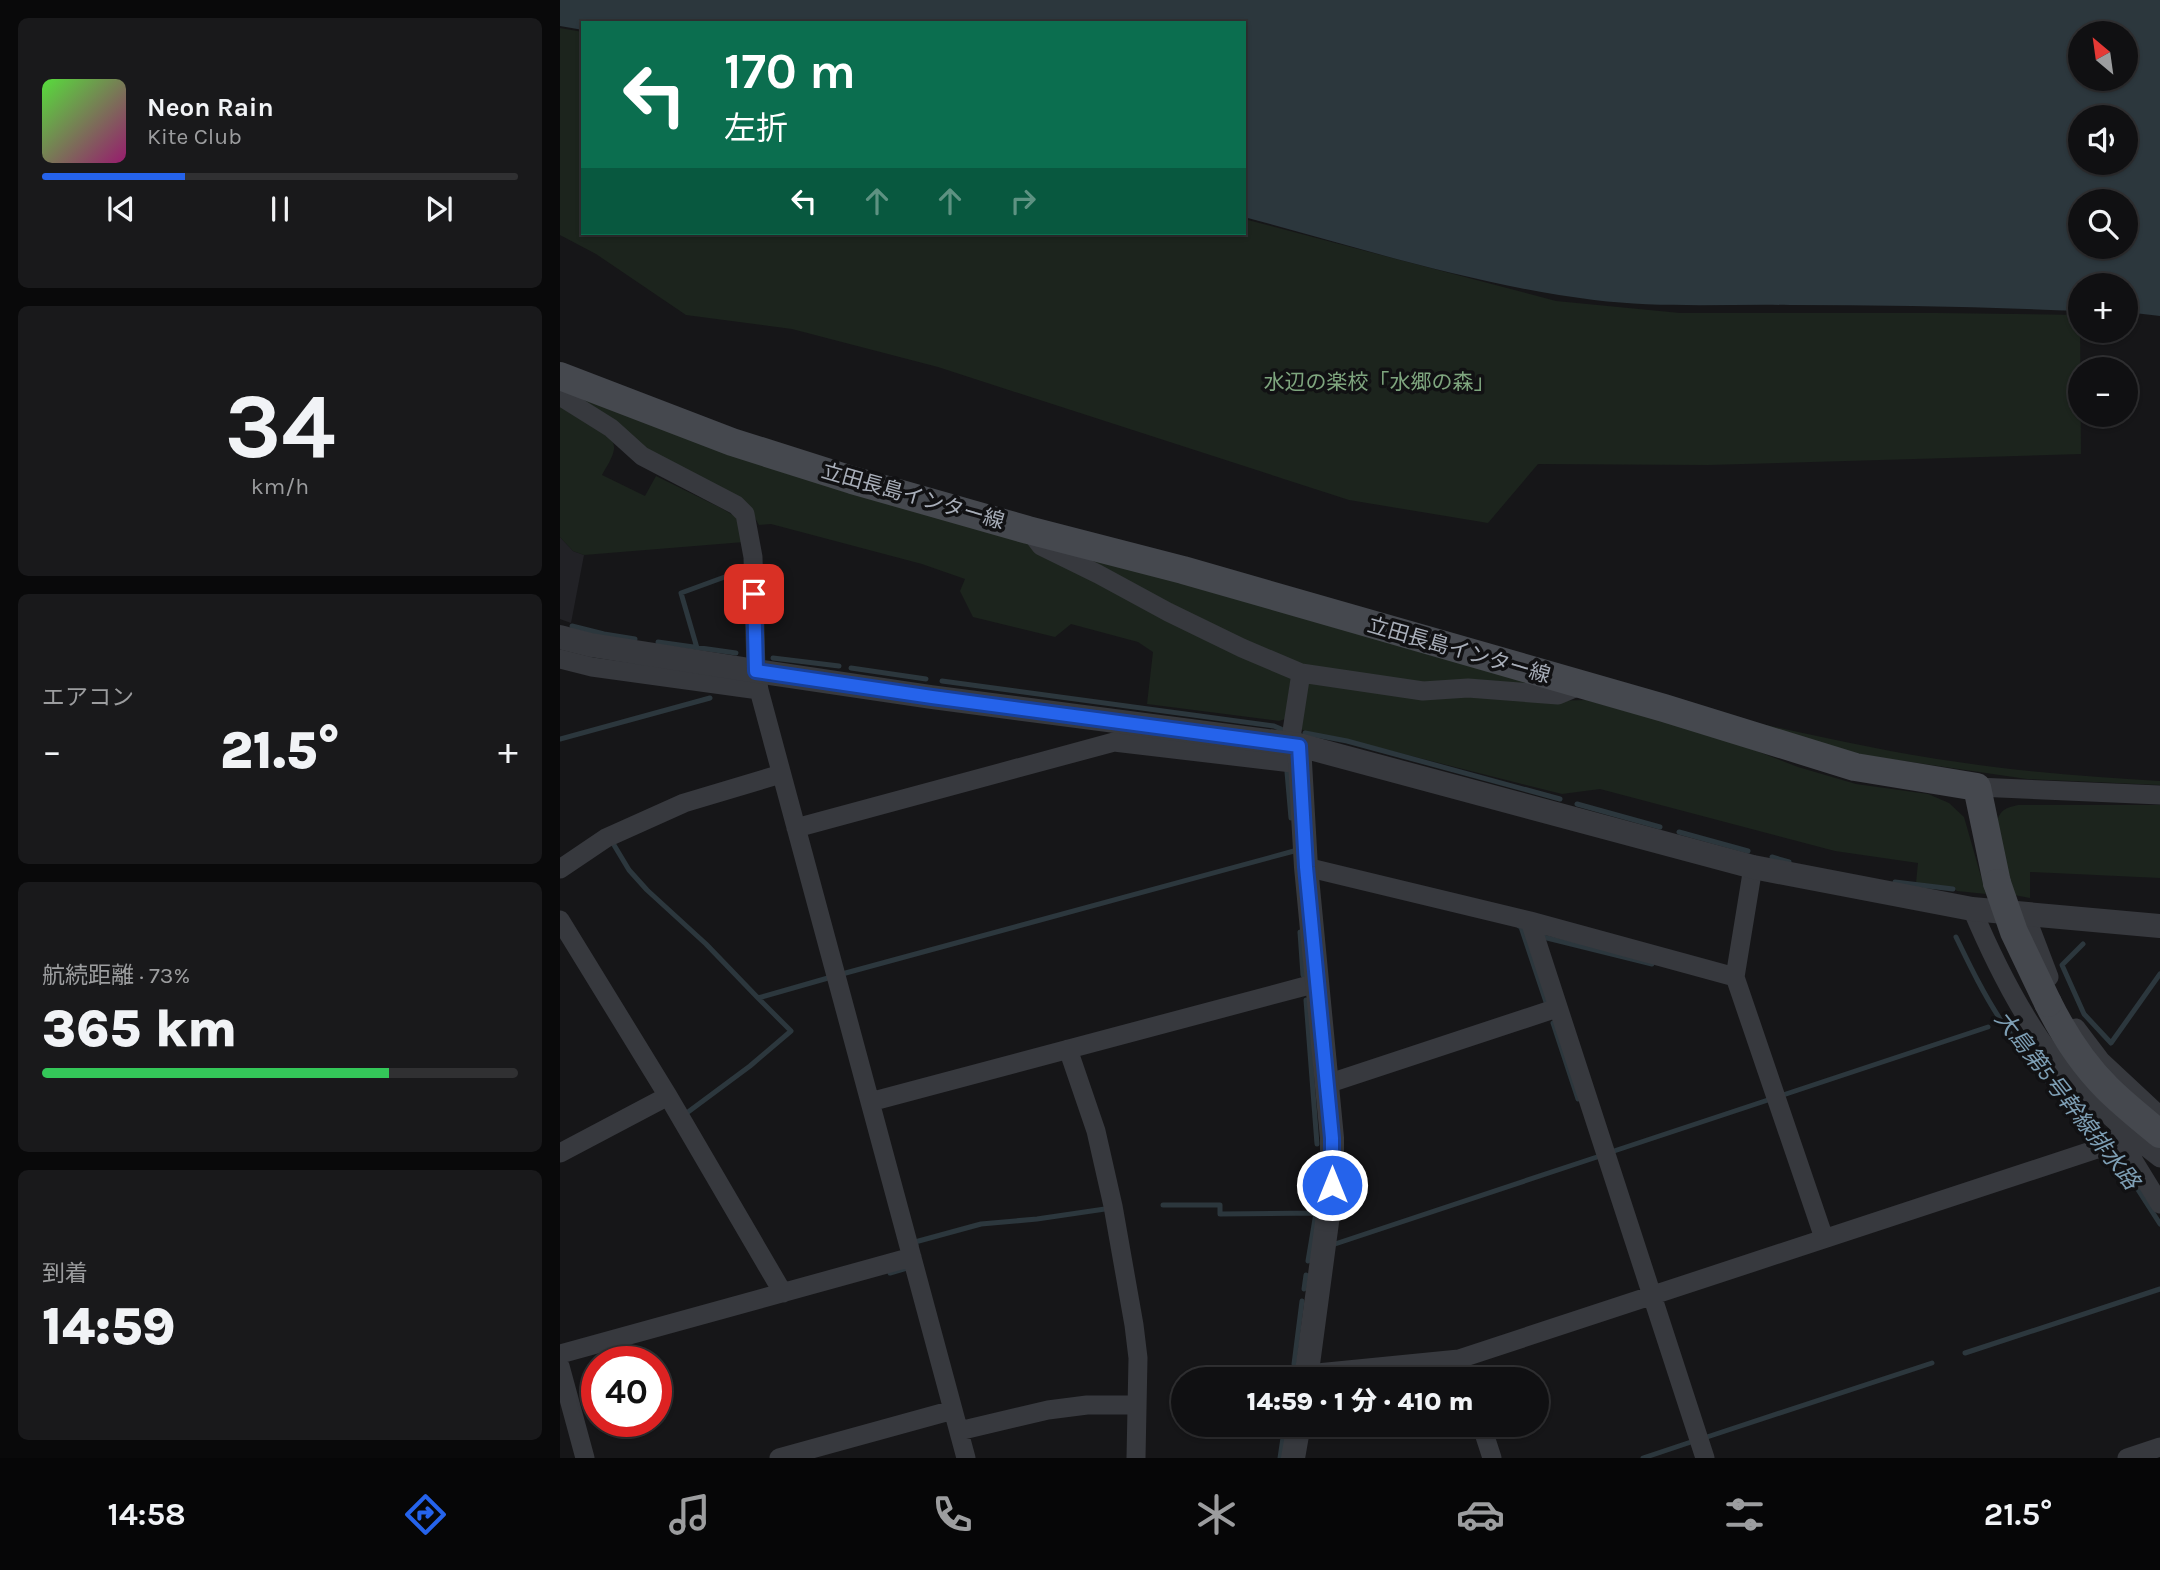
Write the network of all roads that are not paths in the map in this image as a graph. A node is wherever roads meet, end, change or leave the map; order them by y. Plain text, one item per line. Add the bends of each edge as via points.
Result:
1 (560, 376) edge
2 (560, 396) edge
3 (1028, 530) junction
4 (560, 637) edge
5 (560, 659) edge
6 (1301, 673) junction
7 (757, 681) junction
8 (1582, 685) junction
9 (1296, 751) junction
10 (782, 774) junction
11 (1977, 787) junction
12 (2160, 795) edge
13 (796, 828) junction
14 (1753, 866) junction
15 (1306, 867) junction
16 (560, 869) edge
17 (1972, 909) junction
18 (2025, 914) junction
19 (560, 920) edge
20 (1530, 921) junction
21 (2160, 926) edge
22 (1735, 977) junction
23 (1317, 983) junction
24 (1557, 1009) junction
25 (1068, 1049) junction
26 (1327, 1084) junction
27 (668, 1096) junction
28 (870, 1101) junction
29 (2160, 1116) edge
30 (2160, 1134) edge
31 (2114, 1139) junction
32 (560, 1153) edge
33 (2160, 1158) edge
34 (2160, 1203) edge
35 (1824, 1238) junction
36 (912, 1257) junction
37 (783, 1293) junction
38 (1651, 1297) junction
39 (560, 1354) edge
40 (1459, 1359) junction
41 (560, 1366) edge
42 (1308, 1367) edge
43 (1387, 1367) edge
44 (1462, 1367) edge
45 (1137, 1405) junction
46 (953, 1410) junction
47 (959, 1431) junction
48 (1297, 1437) edge
49 (1485, 1437) edge
50 (2160, 1447) edge
51 (585, 1458) edge
52 (779, 1458) edge
53 (966, 1458) edge
54 (1136, 1458) edge
55 (1293, 1458) edge
56 (1492, 1458) edge
57 (1704, 1458) edge
58 (2127, 1458) edge

1 - 3 main road, 立田長島インター線 via 732,442
2 - 7 street via 611,428 642,456 745,514 753,557
3 - 6 street via 1041,546 1229,642
3 - 8 main road, 立田長島インター線
4 - 7 street
5 - 7 street via 592,667
6 - 8 street via 1423,691 1468,688 1558,695
6 - 9 street
7 - 9 street
7 - 10 street
8 - 11 main road, 立田長島インター線 via 1855,767
9 - 13 street via 1115,742
9 - 14 street
9 - 15 street
10 - 13 street
10 - 16 street via 684,803 606,838
11 - 12 street
11 - 30 main road, bridge via 1997,883 2014,932 2048,1003 2072,1045 2106,1087
13 - 28 street
14 - 17 street
14 - 22 street
15 - 20 street
15 - 23 street
17 - 18 street
17 - 31 street via 2008,986 2040,1040 2091,1098
18 - 21 street
18 - 29 street via 2071,1021 2101,1061
19 - 27 street
20 - 22 street
20 - 24 street
22 - 35 street
23 - 25 street
23 - 26 street
24 - 26 street
24 - 38 street
25 - 28 street
25 - 45 street via 1096,1131 1113,1206 1134,1325
26 - 42 street via 1332,1185
27 - 32 street
27 - 37 street
28 - 36 street
31 - 33 street
31 - 34 street
31 - 35 street
35 - 38 street
36 - 37 street
36 - 46 street
37 - 39 street
38 - 40 street
38 - 57 street
40 - 43 street
40 - 44 street
41 - 51 street
45 - 47 street via 1048,1410
45 - 54 street
46 - 47 street
46 - 52 street
47 - 53 street
48 - 55 street
49 - 56 street
50 - 58 street

